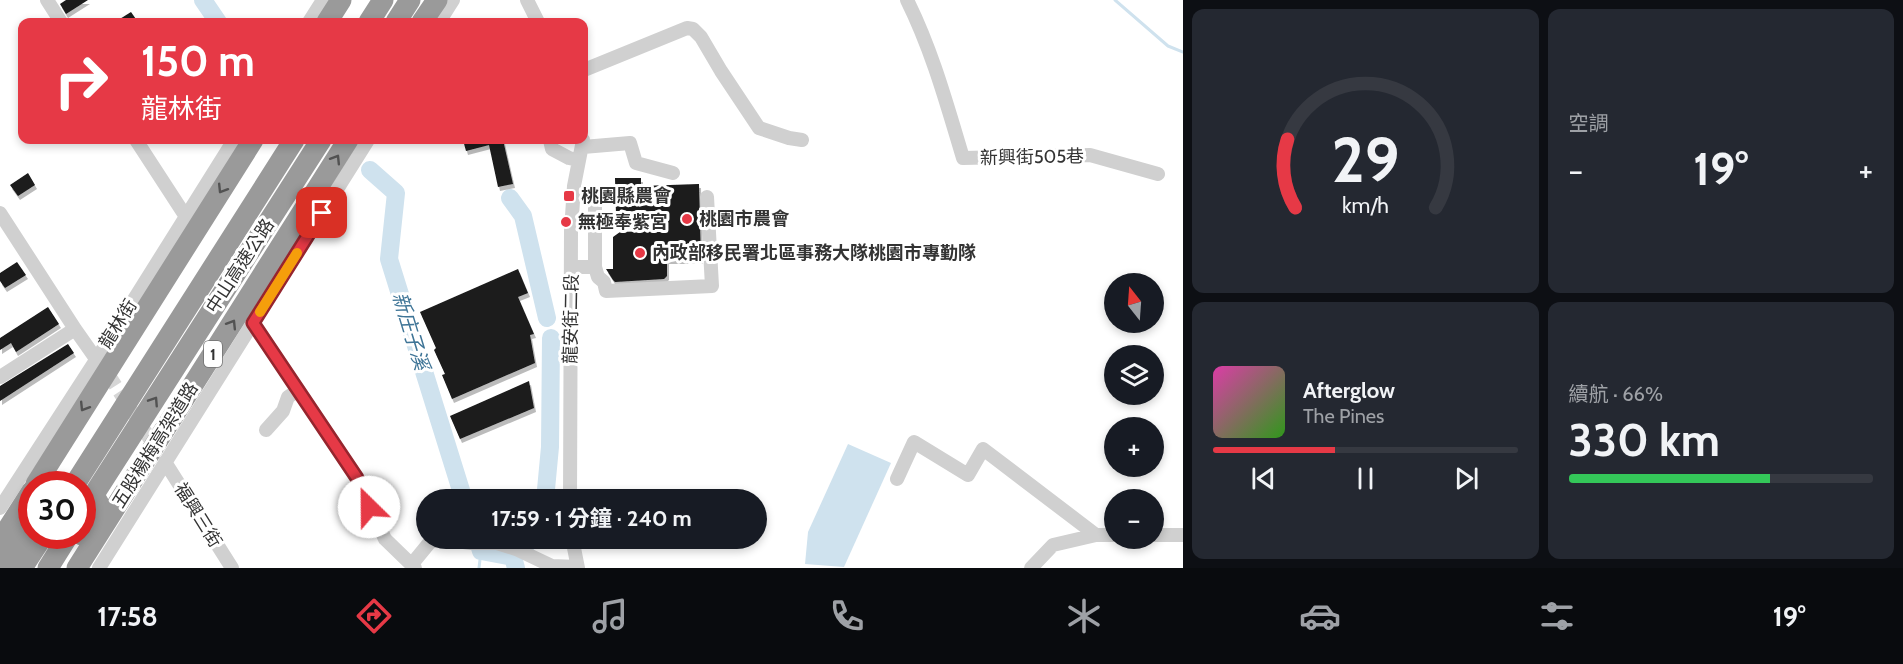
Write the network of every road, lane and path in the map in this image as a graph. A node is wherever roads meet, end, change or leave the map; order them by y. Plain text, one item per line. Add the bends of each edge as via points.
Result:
1 (46, 0) edge
2 (323, 0) edge
3 (341, 0) edge
4 (383, 0) edge
5 (410, 0) edge
6 (437, 0) edge
7 (453, 0) edge
8 (527, 0) edge
9 (907, 0) edge
10 (58, 18) edge
11 (316, 18) edge
12 (320, 18) edge
13 (372, 18) edge
14 (399, 18) edge
15 (425, 18) edge
16 (442, 18) edge
17 (536, 18) edge
18 (588, 68) edge
19 (801, 140) dead end
20 (139, 144) edge
21 (232, 144) edge
22 (250, 144) edge
23 (291, 144) edge
24 (318, 144) edge
25 (357, 144) edge
26 (358, 144) edge
27 (551, 144) edge
28 (581, 149) edge
29 (673, 173) dead end
30 (1158, 174) dead end
31 (595, 193) dead end
32 (707, 197) dead end
33 (0, 213) edge
34 (188, 220) junction
35 (572, 267) junction
36 (594, 267) junction
37 (253, 323) junction
38 (75, 329) junction
39 (96, 360) junction
40 (108, 374) tunnel mouth
41 (0, 377) edge
42 (297, 391) junction
43 (266, 430) dead end
44 (104, 440) junction
45 (122, 450) junction
46 (165, 462) junction
47 (44, 471) edge
48 (77, 471) edge
49 (84, 471) edge
50 (897, 479) dead end
51 (570, 489) edge
52 (96, 491) edge
53 (96, 505) edge
54 (0, 508) edge
55 (18, 513) edge
56 (1164, 535) edge
57 (1183, 535) edge
58 (1096, 536) junction
59 (1104, 536) edge
60 (0, 541) edge
61 (18, 542) edge
62 (34, 549) edge
63 (60, 549) edge
64 (76, 549) edge
65 (574, 549) edge
66 (0, 566) edge
67 (413, 566) edge
68 (578, 567) edge
69 (22, 568) edge
70 (48, 568) edge
71 (67, 568) edge
72 (77, 568) edge
73 (99, 568) edge
74 (232, 568) edge
75 (1031, 568) edge

1 - 10 street
2 - 11 street
3 - 12 highway
4 - 13 highway
5 - 14 highway
6 - 15 highway
7 - 16 street
8 - 17 street
9 - 30 street, 新興街505巷 via 935,67 963,158 1090,155
18 - 19 street via 687,28 693,29 759,128
20 - 34 street
21 - 34 street, 龍林街
22 -> 47 highway, bridge
23 - 44 highway, 中山高速公路
45 -> 24 highway, 中山高速公路 / 1
72 -> 25 highway, 五股楊梅高架道路 / 1, bridge
26 - 37 street via 345,176
27 - 28 street via 552,149 569,158
28 - 29 street via 630,143 636,163
28 - 35 street, 龍安街二段 via 574,186
31 - 36 street
32 - 36 street via 712,286 606,291
33 - 38 street
34 - 39 street, 龍林街
35 - 36 street
35 - 51 street, 龍安街二段
37 - 42 street
37 - 46 street
38 - 39 street
38 - 41 street
39 - 40 street
39 - 54 street, 龍林街
42 - 43 street via 288,397 283,411
42 - 67 street via 357,478 385,539
44 - 48 highway
44 - 49 highway, 中山高速公路
45 - 52 highway, 中山高速公路 / 1
45 - 53 highway
46 - 73 street
46 - 74 street, 福興三街
50 - 58 street via 914,442 968,475 983,449
55 - 60 highway
56 - 57 street
58 - 59 street
58 - 75 street via 1053,545
61 - 66 highway
62 - 69 highway
63 - 70 highway
64 - 71 highway
65 - 68 street
67 - 68 street via 430,542 442,539 497,543 552,566

